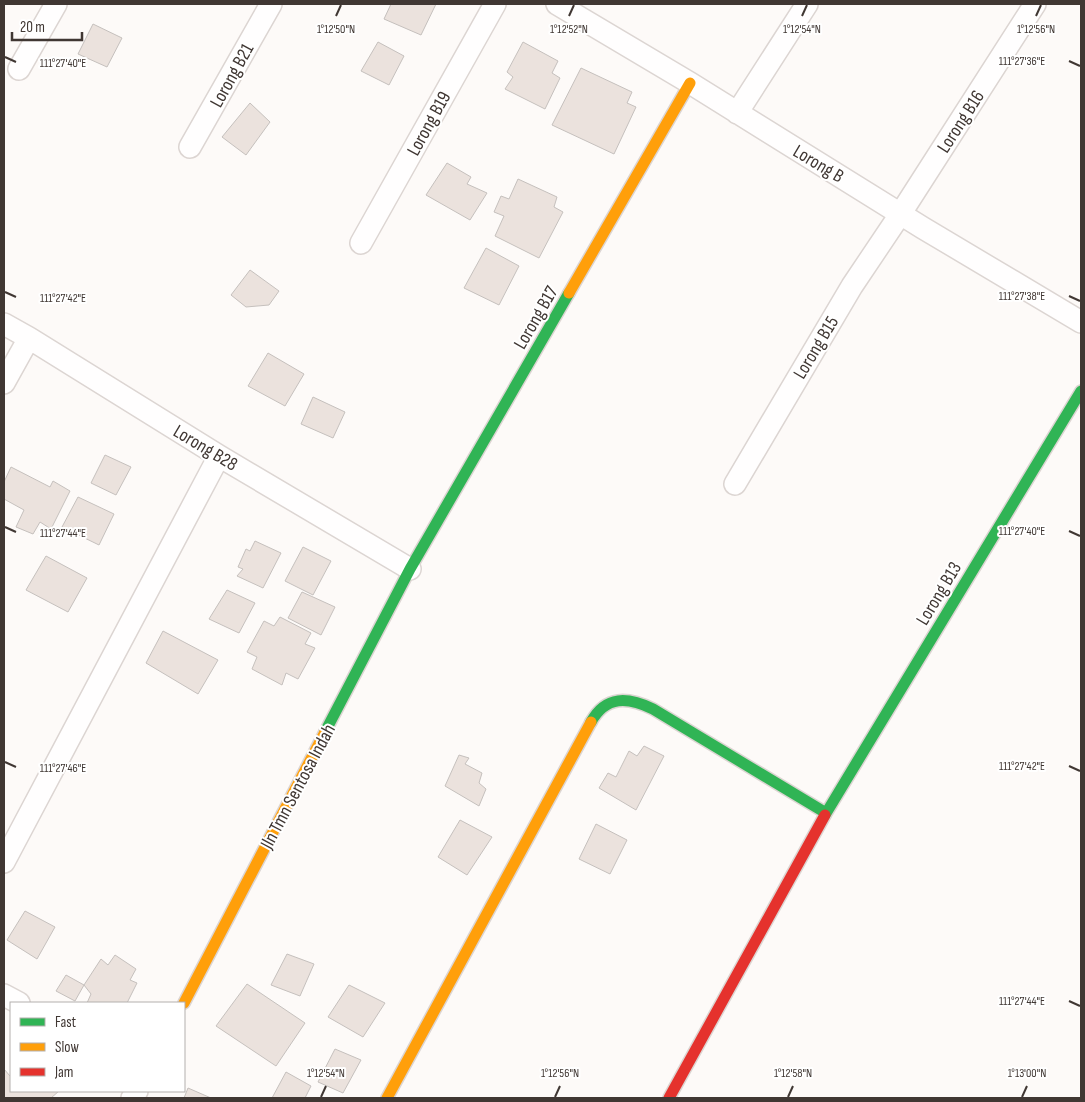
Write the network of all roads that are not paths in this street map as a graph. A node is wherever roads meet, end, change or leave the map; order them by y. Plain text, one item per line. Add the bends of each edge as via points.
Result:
1 (56, 4) edge
2 (271, 4) edge
3 (495, 4) edge
4 (807, 4) edge
5 (1035, 4) edge
6 (571, 7) edge
7 (19, 69) dead end
8 (690, 83) junction
9 (737, 113) junction
10 (190, 147) dead end
11 (901, 213) junction
12 (361, 243) dead end
13 (1079, 317) edge
14 (4, 324) edge
15 (29, 338) junction
16 (4, 383) edge
17 (1081, 391) edge
18 (220, 456) junction
19 (734, 484) dead end
20 (410, 569) junction
21 (826, 813) junction
22 (4, 862) edge
23 (4, 995) edge
24 (17, 1002) edge
25 (185, 1002) edge
26 (387, 1098) edge
27 (669, 1098) edge

1 - 7 street
2 - 10 street, Lorong B21
3 - 12 street, Lorong B19
4 - 9 street
5 - 11 street, Lorong B16
6 - 8 street, Lorong B
8 - 9 street, Lorong B
8 - 20 street, Lorong B17
9 - 11 street, Lorong B
11 - 13 street, Lorong B
11 - 19 street, Lorong B15 via 852,286
14 - 15 street, Lorong B28
15 - 16 street
15 - 18 street, Lorong B28
17 - 21 street, Lorong B13
18 - 20 street, Lorong B28
18 - 22 street
20 - 25 street, Jln Tmn Sentosa Indah
21 - 26 street via 653,708 621,700 600,709
21 - 27 street, Lorong B13
23 - 24 street

